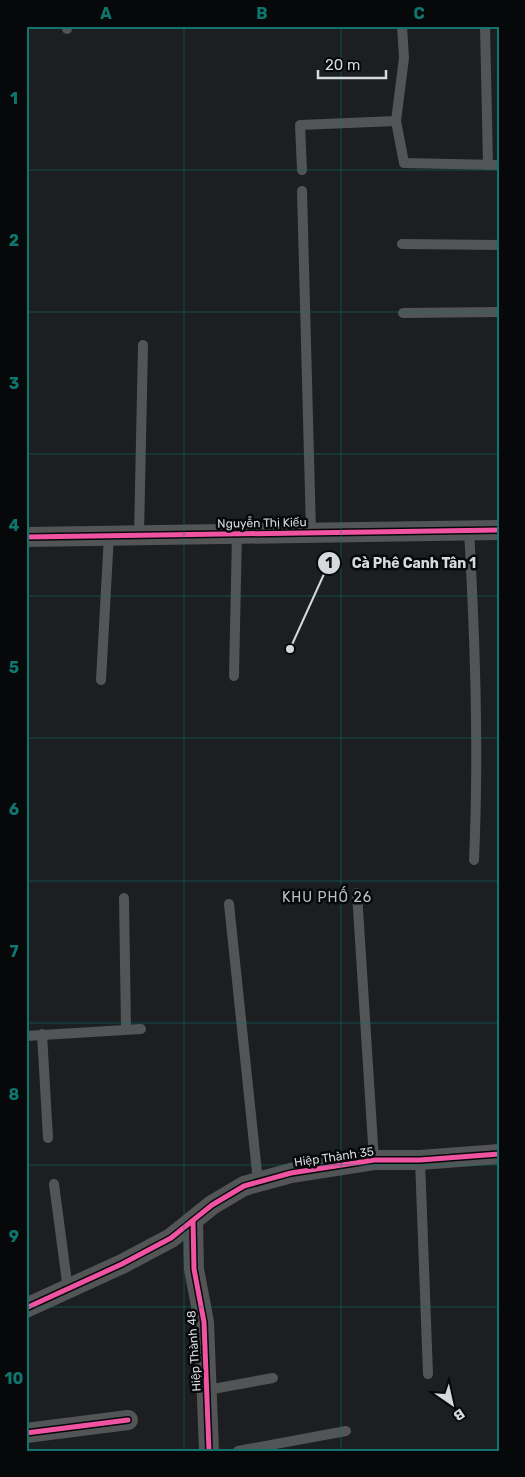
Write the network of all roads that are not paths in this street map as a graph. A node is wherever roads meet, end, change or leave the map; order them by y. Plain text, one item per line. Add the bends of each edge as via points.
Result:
1 (402, 26) edge
2 (485, 26) edge
3 (396, 121) junction
4 (493, 165) edge
5 (302, 170) dead end
6 (302, 191) dead end
7 (402, 244) dead end
8 (499, 245) edge
9 (499, 312) edge
10 (403, 313) dead end
11 (143, 345) dead end
12 (469, 530) junction
13 (499, 530) edge
14 (311, 532) junction
15 (237, 533) junction
16 (109, 535) junction
17 (139, 535) junction
18 (26, 537) edge
19 (234, 676) dead end
20 (101, 680) dead end
21 (474, 860) dead end
22 (357, 893) dead end
23 (124, 898) dead end
24 (229, 904) dead end
25 (141, 1028) dead end
26 (126, 1029) junction
27 (42, 1034) junction
28 (26, 1036) edge
29 (48, 1138) dead end
30 (499, 1154) edge
31 (374, 1160) junction
32 (420, 1160) junction
33 (258, 1182) junction
34 (54, 1184) dead end
35 (193, 1221) junction
36 (68, 1290) junction
37 (26, 1308) edge
38 (428, 1374) dead end
39 (273, 1378) dead end
40 (207, 1390) junction
41 (128, 1420) dead end
42 (346, 1431) dead end
43 (26, 1433) edge
44 (209, 1451) edge
45 (238, 1451) edge

1 - 3 lane via 404,58
2 - 4 lane
3 - 4 lane via 404,163
3 - 5 lane via 300,125
6 - 14 lane
7 - 8 lane
9 - 10 lane
11 - 17 lane
12 - 13 street, Nguyễn Thị Kiểu
12 - 14 street, Nguyễn Thị Kiểu
12 - 21 lane via 478,759
14 - 15 street, Nguyễn Thị Kiểu
15 - 17 street, Nguyễn Thị Kiểu
15 - 19 lane
16 - 17 street, Nguyễn Thị Kiểu
16 - 18 street, Nguyễn Thị Kiểu
16 - 20 lane
22 - 31 lane
23 - 26 lane
24 - 33 lane
25 - 26 lane
26 - 27 lane
27 - 28 lane
27 - 29 lane
30 - 32 street, Hiệp Thành 35
31 - 32 street, Hiệp Thành 35
31 - 33 street, Hiệp Thành 35 via 291,1173
32 - 38 lane
33 - 35 street, Hiệp Thành 35 via 220,1200
34 - 36 lane
35 - 36 street, Hiệp Thành 35 via 171,1238
35 - 40 street, Hiệp Thành 48 via 194,1269 204,1322
36 - 37 street, Hiệp Thành 35
39 - 40 lane
40 - 44 street, Hiệp Thành 48
41 - 43 street
42 - 45 lane

